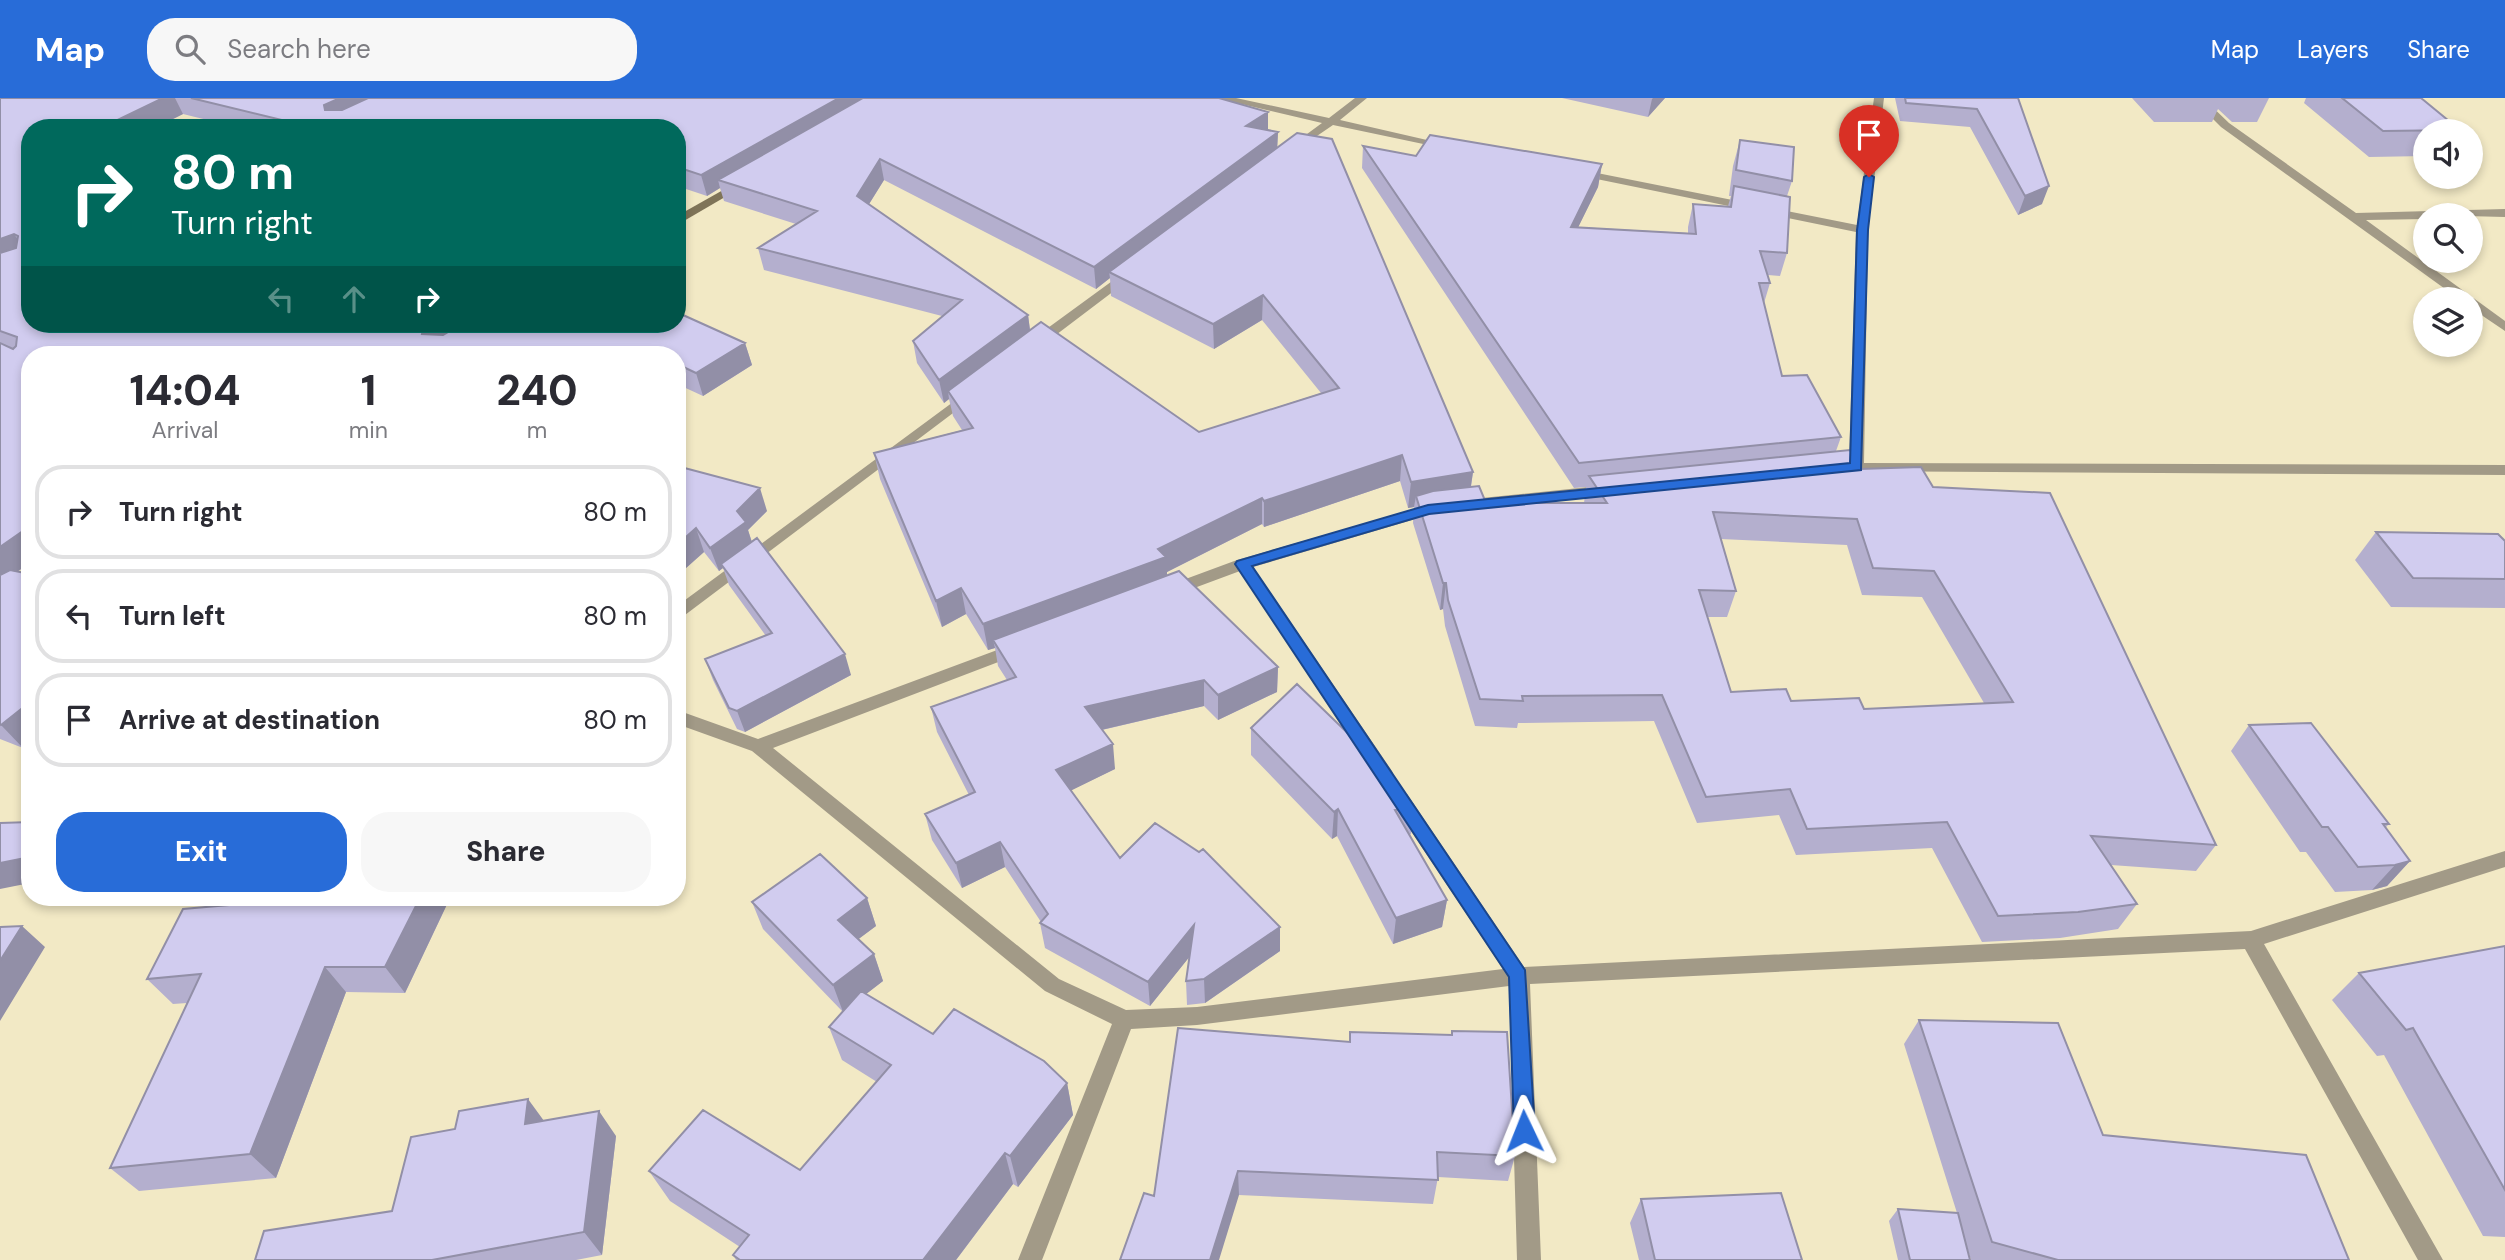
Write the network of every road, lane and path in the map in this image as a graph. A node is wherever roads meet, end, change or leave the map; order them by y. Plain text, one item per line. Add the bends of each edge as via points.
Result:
1 (1220, 98) edge
2 (1362, 98) edge
3 (1879, 98) edge
4 (2197, 98) edge
5 (1329, 122) junction
6 (1465, 150) edge
7 (1284, 155) edge
8 (1561, 169) edge
9 (749, 180) edge
10 (2505, 213) edge
11 (686, 216) edge
12 (2355, 217) junction
13 (1862, 230) junction
14 (1141, 264) edge
15 (2450, 287) edge
16 (2483, 311) edge
17 (2505, 327) edge
18 (1020, 356) edge
19 (975, 389) edge
20 (1857, 467) junction
21 (2505, 470) edge
22 (1815, 471) edge
23 (1624, 489) edge
24 (1243, 564) junction
25 (1153, 598) edge
26 (686, 608) edge
27 (1026, 646) edge
28 (686, 720) edge
29 (758, 746) junction
30 (2505, 859) edge
31 (2251, 940) junction
32 (1519, 976) junction
33 (1124, 1020) junction
34 (1030, 1260) edge
35 (1529, 1260) edge
36 (2431, 1260) edge

1 - 5 street
2 - 5 street
3 - 13 street
4 - 12 street via 2225,125
5 - 6 street
5 - 7 street
8 - 13 street
9 - 11 street
10 - 12 street
12 - 15 street
13 - 20 street
14 - 18 street
16 - 17 street
19 - 26 street
20 - 21 street
20 - 22 street
23 - 24 street via 1428,510
24 - 25 street
24 - 32 street
27 - 29 street
28 - 29 street
29 - 33 street via 1052,985
30 - 31 street
31 - 32 street
31 - 36 street
32 - 33 street via 1197,1016
32 - 35 street
33 - 34 street

